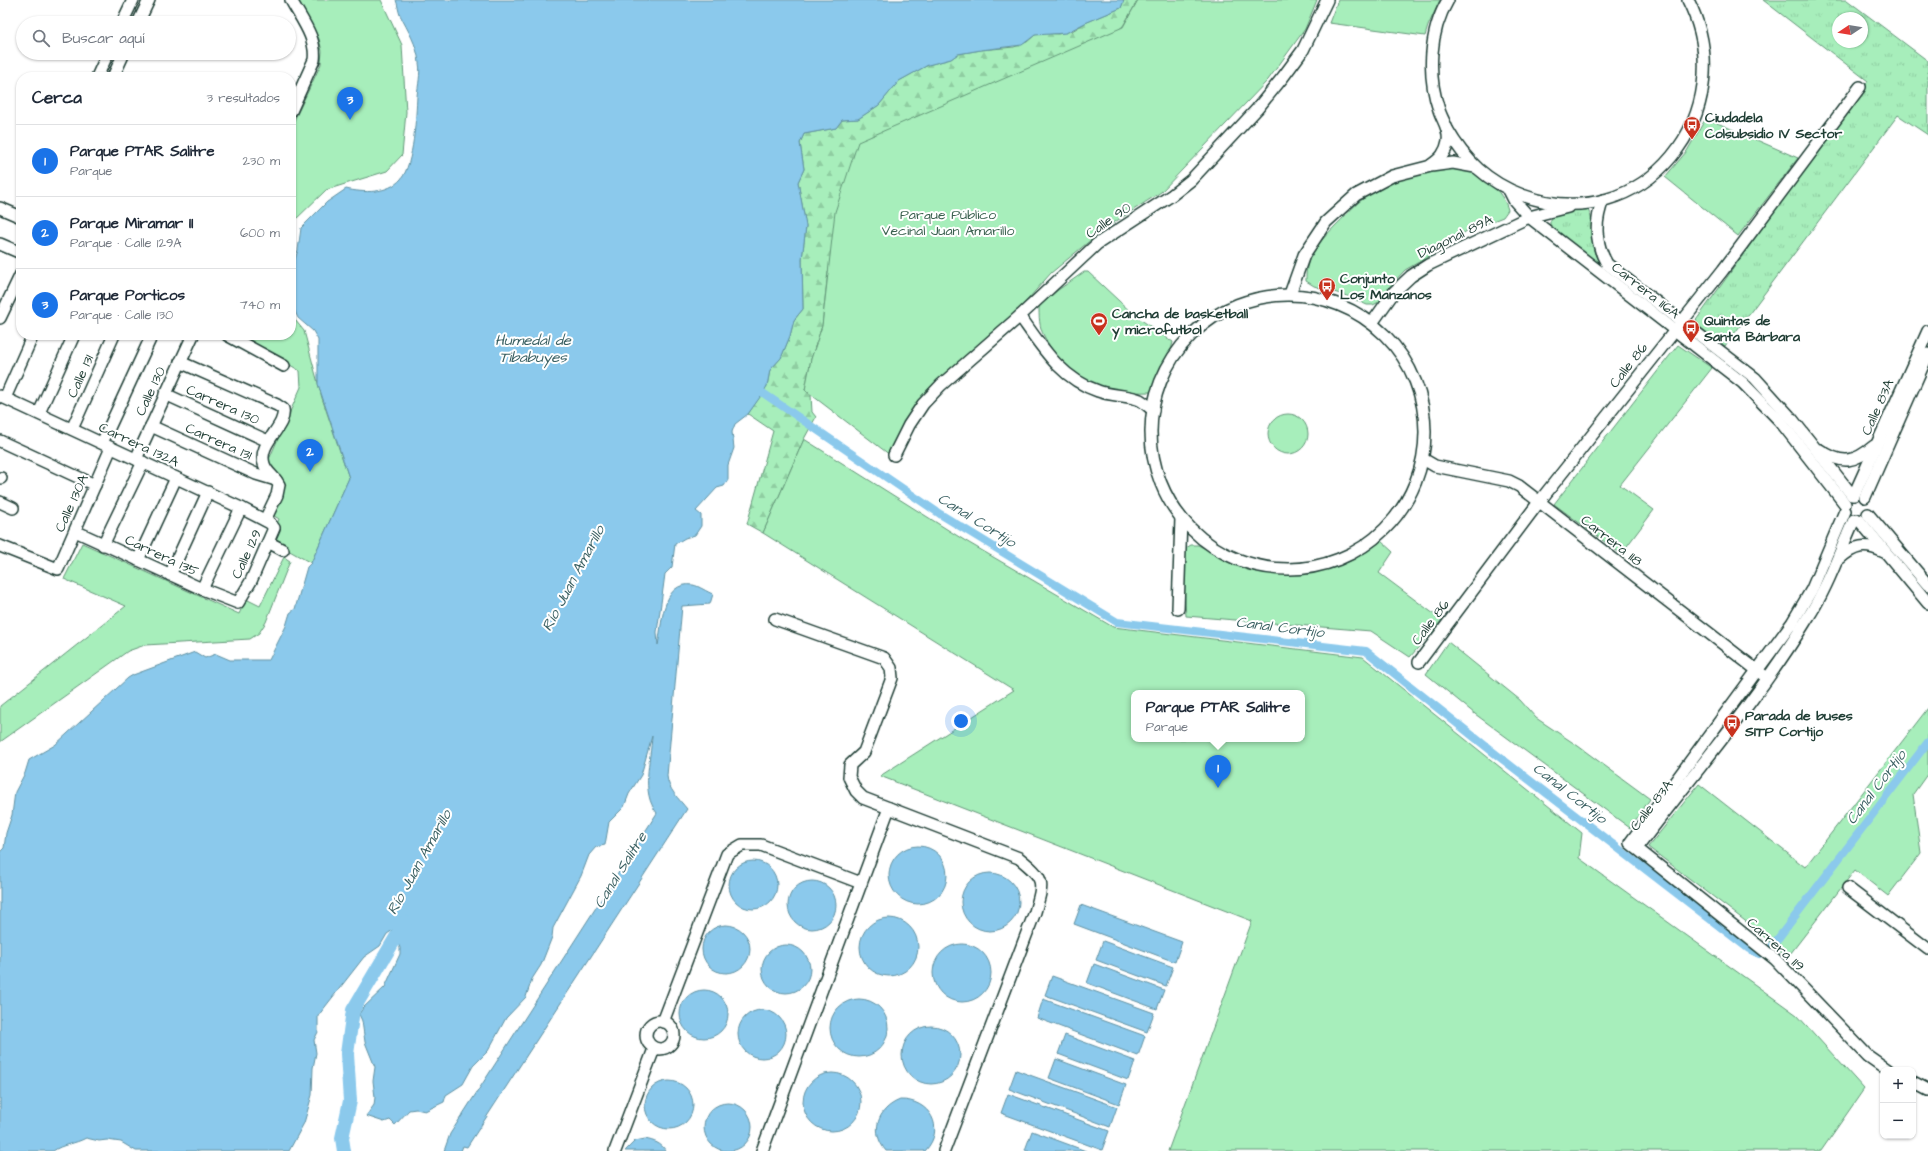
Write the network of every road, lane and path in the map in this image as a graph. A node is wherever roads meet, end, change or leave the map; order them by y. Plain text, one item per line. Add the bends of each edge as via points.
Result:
1 (133, 0) edge
2 (149, 0) edge
3 (291, 0) edge
4 (1328, 0) edge
5 (1448, 0) edge
6 (1688, 0) edge
7 (125, 16) edge
8 (141, 16) edge
9 (105, 60) edge
10 (121, 60) edge
11 (99, 72) edge
12 (115, 72) edge
13 (1860, 88) dead end
14 (296, 100) edge
15 (1447, 129) junction
16 (1431, 166) junction
17 (1475, 167) junction
18 (1509, 190) junction
19 (1536, 200) junction
20 (1603, 200) junction
21 (1579, 204) junction
22 (0, 208) edge
23 (16, 215) edge
24 (1529, 217) junction
25 (0, 244) edge
26 (16, 251) edge
27 (16, 284) edge
28 (1290, 294) junction
29 (1020, 316) junction
30 (0, 318) edge
31 (1372, 323) junction
32 (1677, 326) junction
33 (1928, 332) edge
34 (30, 340) edge
35 (72, 340) edge
36 (112, 340) edge
37 (150, 340) edge
38 (191, 340) edge
39 (236, 340) edge
40 (1928, 354) edge
41 (180, 362) junction
42 (284, 366) dead end
43 (1917, 366) junction
44 (165, 394) junction
45 (2, 397) edge
46 (1153, 410) junction
47 (39, 413) junction
48 (150, 426) junction
49 (72, 429) junction
50 (0, 441) edge
51 (268, 441) junction
52 (1877, 444) junction
53 (107, 446) junction
54 (1814, 447) junction
55 (894, 455) dead end
56 (1423, 459) junction
57 (139, 461) junction
58 (176, 478) junction
59 (276, 480) junction
60 (95, 485) junction
61 (208, 492) junction
62 (1852, 500) junction
63 (0, 502) edge
64 (1540, 502) junction
65 (13, 508) dead end
66 (241, 508) junction
67 (1182, 518) junction
68 (1860, 518) junction
69 (265, 520) junction
70 (75, 531) junction
71 (268, 542) junction
72 (104, 544) junction
73 (0, 546) edge
74 (283, 550) dead end
75 (1885, 552) junction
76 (138, 560) junction
77 (1836, 562) junction
78 (170, 575) junction
79 (1928, 585) edge
80 (202, 590) junction
81 (238, 603) joint
82 (1928, 603) edge
83 (1178, 609) dead end
84 (775, 619) dead end
85 (1419, 662) dead end
86 (1758, 670) junction
87 (1767, 678) junction
88 (888, 808) junction
89 (1637, 848) junction
90 (861, 883) junction
91 (1848, 888) dead end
92 (1928, 948) edge
93 (663, 1022) junction
94 (654, 1048) junction
95 (1884, 1067) edge
96 (1916, 1084) edge
97 (1928, 1090) edge
98 (615, 1151) edge
99 (762, 1151) edge
100 (944, 1151) edge

1 - 7 street
2 - 8 street
3 - 14 street via 313,41 315,52 314,60
4 - 29 street, Calle 90 via 1303,50 1283,77 1258,109 1191,180 1097,244
5 - 15 street via 1437,24 1432,45 1431,67 1433,88
6 - 20 street, Diagonal 89A via 1701,29 1706,73 1702,99 1692,125 1666,164 1629,190
9 - 11 street
10 - 12 street
13 - 32 street, Calle 86 via 1723,270
15 - 16 street via 1446,151 1440,160
15 - 17 street, Diagonal 89A via 1464,156
16 - 17 street via 1453,163
16 - 28 street via 1392,176 1356,195 1331,218 1304,255
17 - 18 street, Diagonal 89A via 1489,179
18 - 19 street, Diagonal 89A
18 - 24 street, Carrera 116A
19 - 21 street, Diagonal 89A
19 - 24 street via 1536,208
20 - 21 street, Diagonal 89A
20 - 32 street, Carrera 116A via 1598,211 1596,228 1598,243 1607,264
21 - 24 street, Diagonal 89A
22 - 23 street
24 - 31 street, Diagonal 89A via 1428,265 1411,276 1394,292
24 - 32 street, Carrera 116A
25 - 26 street
27 - 30 street
28 - 31 street via 1334,303
28 - 46 street via 1258,297 1238,304 1200,326 1177,350 1161,378
29 - 46 street via 1049,358 1076,382 1099,392 1139,400
29 - 55 street, Calle 90 via 923,404
31 - 56 street via 1398,351 1410,370 1421,398 1425,428
32 - 54 street, Carrera 116A via 1755,378
32 - 62 street, Carrera 116A via 1760,398
32 - 64 street, Calle 86
33 - 43 street, Calle 83A
34 - 45 street
35 - 47 street
36 - 49 street, Calle 131
37 - 53 street, Calle 130A
38 - 41 street, Calle 130
39 - 42 street
40 - 43 street, Calle 83A
41 - 44 street, Calle 130
41 - 51 street via 277,404 283,409 283,416
43 - 52 street, Calle 83A
43 - 62 street, Calle 83A
44 - 48 street, Calle 130
44 - 51 street, Carrera 130
45 - 47 street, Carrera 132A
46 - 67 street via 1151,438 1156,467 1166,494
47 - 49 street, Carrera 132A
48 - 57 street, Calle 130
48 - 59 street, Carrera 131 via 256,474
49 - 53 street, Carrera 132A
50 - 60 street
51 - 59 street via 263,463
52 - 54 street via 1851,460 1839,460
52 - 62 street, Calle 83A
53 - 57 street, Carrera 132A
53 - 60 street, Calle 130A
54 - 62 street, Carrera 116A
56 - 64 street, Carrera 118 via 1435,466 1509,481
56 - 67 street via 1414,488 1398,514 1383,531 1352,554 1323,565 1292,569 1265,567 1239,560 1217,549 1198,535
57 - 58 street, Carrera 132A
57 - 72 street, Calle 130
58 - 61 street, Carrera 132A
58 - 76 street
59 - 69 street via 279,485 278,491
60 - 70 street, Calle 130A
61 - 66 street, Carrera 132A
61 - 78 street
62 - 68 street via 1850,518
62 - 68 street via 1869,502 1870,508
62 - 86 street, Calle 83A via 1808,595 1792,623
63 - 65 street
64 - 85 street, Calle 86
64 - 86 street, Carrera 118
66 - 69 street, Carrera 132A
66 - 80 street
67 - 83 street
68 - 75 street
68 - 77 street, Calle 83A
68 - 79 street
69 - 71 street, Calle 129 via 274,528
70 - 72 street, Carrera 135
70 - 73 street, Calle 130A via 58,569
71 - 74 street
71 - 81 street, Calle 129 via 251,582
72 - 76 street, Carrera 135
75 - 77 street via 1871,547 1857,547 1849,550
75 - 82 street
76 - 78 street, Carrera 135
77 - 87 street, Calle 83A via 1808,619
78 - 80 street, Carrera 135
80 - 81 street, Carrera 135
84 - 88 street via 884,658 891,668 892,678 864,752 852,761 849,769 849,777 863,798
86 - 87 street, Carrera 118
86 - 89 street, Calle 83A via 1635,834 1630,843
87 - 89 street, Calle 83A
88 - 90 street
88 - 100 street via 1019,858 1037,873 1041,881 1035,912
89 - 95 street, Carrera 119 via 1775,959 1868,1056
90 - 93 street via 761,845 742,845 727,854
90 - 99 street
91 - 92 street
93 - 94 street via 653,1023 646,1031 647,1041
93 - 94 street via 671,1027 674,1037 669,1046 659,1050
94 - 98 street
96 - 97 street

